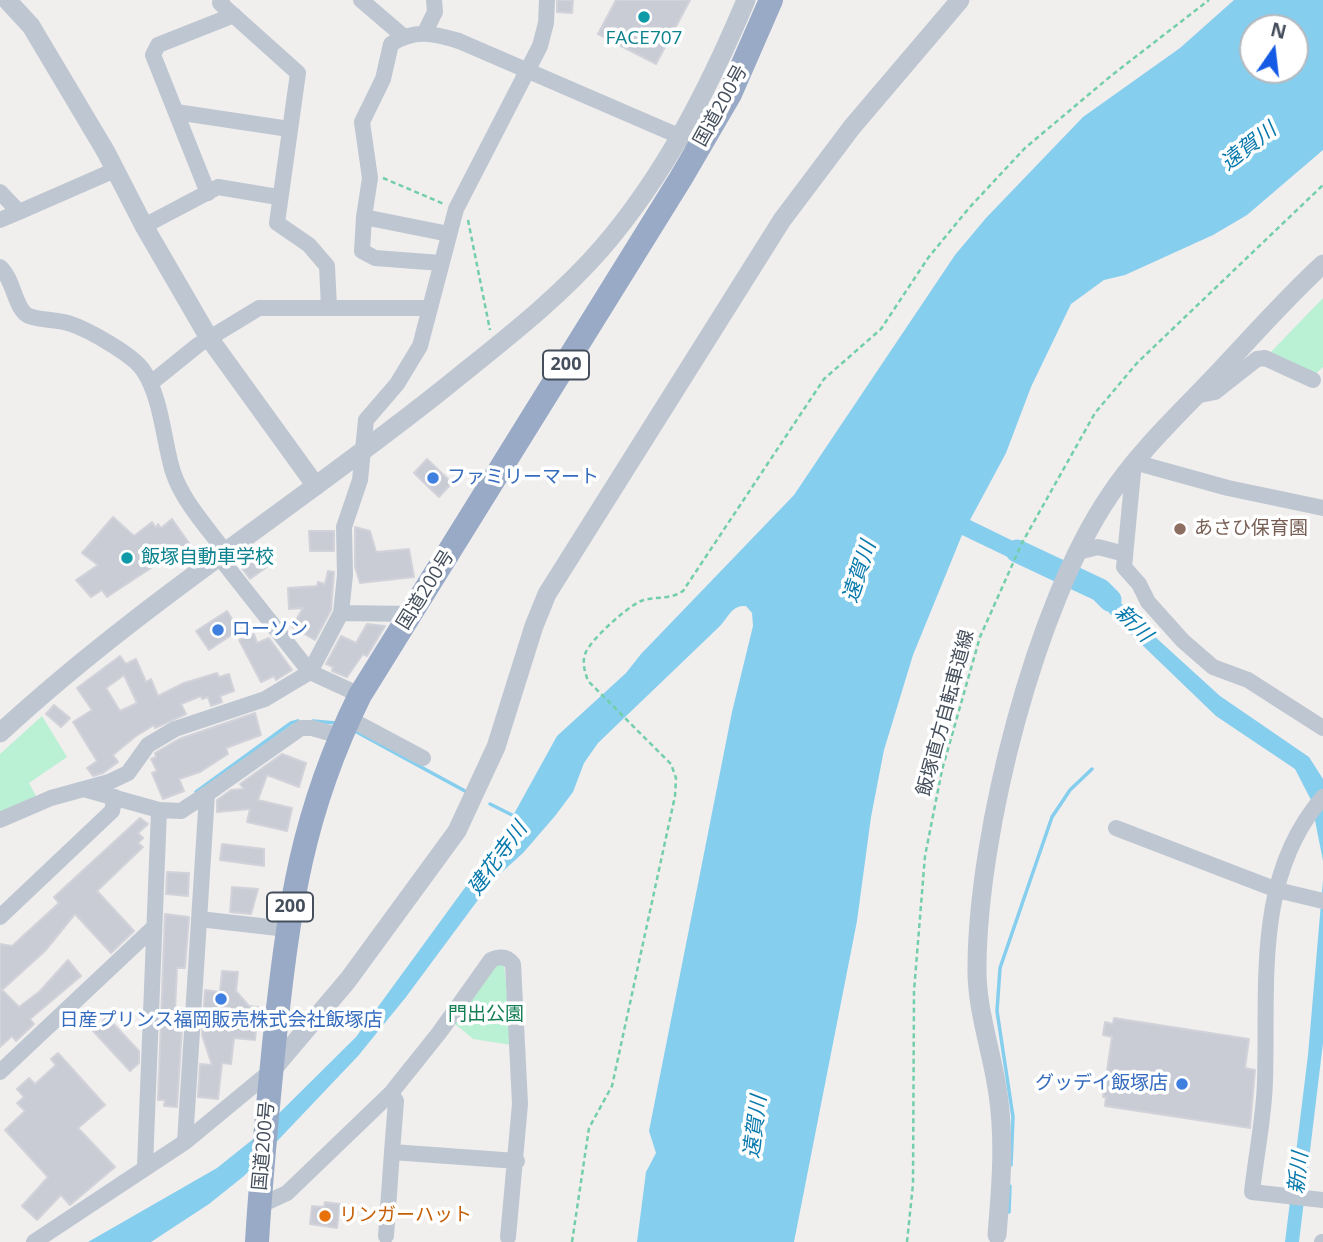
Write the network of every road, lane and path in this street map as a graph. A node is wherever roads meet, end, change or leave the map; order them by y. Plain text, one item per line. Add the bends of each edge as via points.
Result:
1 (222, 0) edge
2 (361, 0) edge
3 (434, 0) edge
4 (547, 0) edge
5 (746, 0) edge
6 (771, 0) edge
7 (960, 0) edge
8 (1209, 0) edge
9 (3, 1) edge
10 (234, 15) junction
11 (425, 32) junction
12 (403, 36) junction
13 (527, 68) junction
14 (176, 111) junction
15 (289, 129) junction
16 (690, 141) junction
17 (115, 170) junction
18 (370, 173) junction
19 (1323, 186) edge
20 (0, 192) edge
21 (208, 193) junction
22 (278, 197) junction
23 (458, 205) junction
24 (19, 212) junction
25 (364, 217) junction
26 (0, 220) edge
27 (144, 226) junction
28 (449, 234) junction
29 (608, 241) junction
30 (632, 256) junction
31 (441, 263) junction
32 (1323, 264) edge
33 (0, 267) edge
34 (329, 307) junction
35 (428, 308) junction
36 (209, 338) junction
37 (494, 347) junction
38 (1313, 380) dead end
39 (151, 383) junction
40 (1195, 396) junction
41 (364, 453) junction
42 (1134, 462) junction
43 (316, 486) junction
44 (1323, 508) edge
45 (1078, 552) junction
46 (1125, 554) junction
47 (223, 555) junction
48 (341, 613) junction
49 (411, 614) junction
50 (310, 672) junction
51 (360, 695) junction
52 (344, 727) junction
53 (1323, 728) edge
54 (0, 733) edge
55 (423, 758) dead end
56 (79, 789) junction
57 (207, 794) junction
58 (115, 797) junction
59 (1323, 797) edge
60 (159, 810) junction
61 (0, 820) edge
62 (1116, 828) dead end
63 (1277, 890) junction
64 (1321, 900) edge
65 (0, 917) edge
66 (199, 919) junction
67 (153, 928) junction
68 (287, 929) junction
69 (0, 1072) edge
70 (271, 1080) junction
71 (391, 1093) junction
72 (185, 1142) junction
73 (393, 1152) junction
74 (517, 1161) junction
75 (145, 1166) junction
76 (1316, 1200) edge
77 (259, 1202) junction
78 (997, 1234) dead end
79 (386, 1236) dead end
80 (508, 1237) dead end
81 (34, 1242) edge
82 (257, 1242) edge
83 (572, 1242) edge
84 (907, 1242) edge

1 - 10 street
2 - 12 street
3 - 11 street via 435,12
4 - 13 street via 540,46
5 - 16 street
6 - 16 highway, 国道200号 / 200 via 730,94
7 - 70 street via 852,127 782,220 547,594 496,747 457,831
8 - 83 path via 1025,148 929,258 881,329 824,379 683,591 630,607 586,651 588,681 671,764 676,778 612,1086 589,1128
9 - 17 street via 31,26
10 - 14 street via 158,45 153,55
10 - 15 street via 298,73
11 - 12 street
11 - 13 street via 459,40
12 - 18 street via 391,44 383,79 362,122
13 - 16 street
13 - 23 street
14 - 15 street
14 - 21 street
15 - 22 street
16 - 29 street
16 - 30 highway, 国道200号 / 200
17 - 24 street
17 - 27 street
18 - 23 path
18 - 25 street
19 - 84 path, 飯塚直方自転車道線 via 1136,363 1095,413 1022,543 980,636 942,770 925,856 914,991 913,1184
20 - 24 street
21 - 22 street via 218,187
21 - 27 street
22 - 34 street via 280,228 309,245 327,266
23 - 28 street
23 - 37 path via 466,211
24 - 26 street
25 - 28 street
25 - 31 street via 362,251 375,258
27 - 36 street
28 - 31 street
29 - 30 street
29 - 37 street via 560,292
30 - 49 highway, 国道200号 / 200
31 - 35 street
32 - 40 street
33 - 39 street via 27,316 71,324 130,356
34 - 35 street
34 - 36 street via 259,308
35 - 41 street via 420,346 397,384 366,420
36 - 39 street
36 - 43 street
37 - 41 street
38 - 40 street via 1265,358 1257,359 1215,392
39 - 47 street via 174,475
40 - 42 street
41 - 43 street
41 - 48 street via 344,527
42 - 44 street
42 - 45 street
42 - 46 street
43 - 47 street
45 - 46 street via 1098,547
45 - 78 street via 1050,617 1023,703 1005,771 980,911 976,969 980,1014 992,1055 1003,1156
46 - 53 street via 1124,567 1148,602 1193,650 1213,667 1248,680
47 - 50 street
47 - 54 street via 40,696
48 - 49 street
48 - 50 street
49 - 51 highway, 国道200号 / 200
50 - 51 street
50 - 56 street via 265,699 175,729 148,745 128,773
51 - 52 highway, 国道200号 / 200
52 - 55 street
52 - 57 street via 301,728
52 - 68 highway, 国道200号 / 200 via 306,832
56 - 58 street
56 - 61 street
57 - 60 street via 181,811
57 - 66 street
58 - 60 street
58 - 65 street via 112,811
59 - 63 street via 1288,847
60 - 67 street
62 - 63 street
63 - 64 street
63 - 76 street via 1265,954 1265,1084 1252,1192
66 - 68 street
66 - 72 street
67 - 69 street
67 - 75 street
68 - 70 highway, 国道200号 / 200
70 - 72 street
70 - 77 highway, 国道200号 / 200
71 - 73 street via 396,1101
71 - 74 street via 491,960 509,959 513,964 520,1104
71 - 77 street via 287,1193
72 - 75 street
73 - 74 street
73 - 79 street
74 - 80 street
75 - 81 street
77 - 82 highway, 国道200号 / 200

